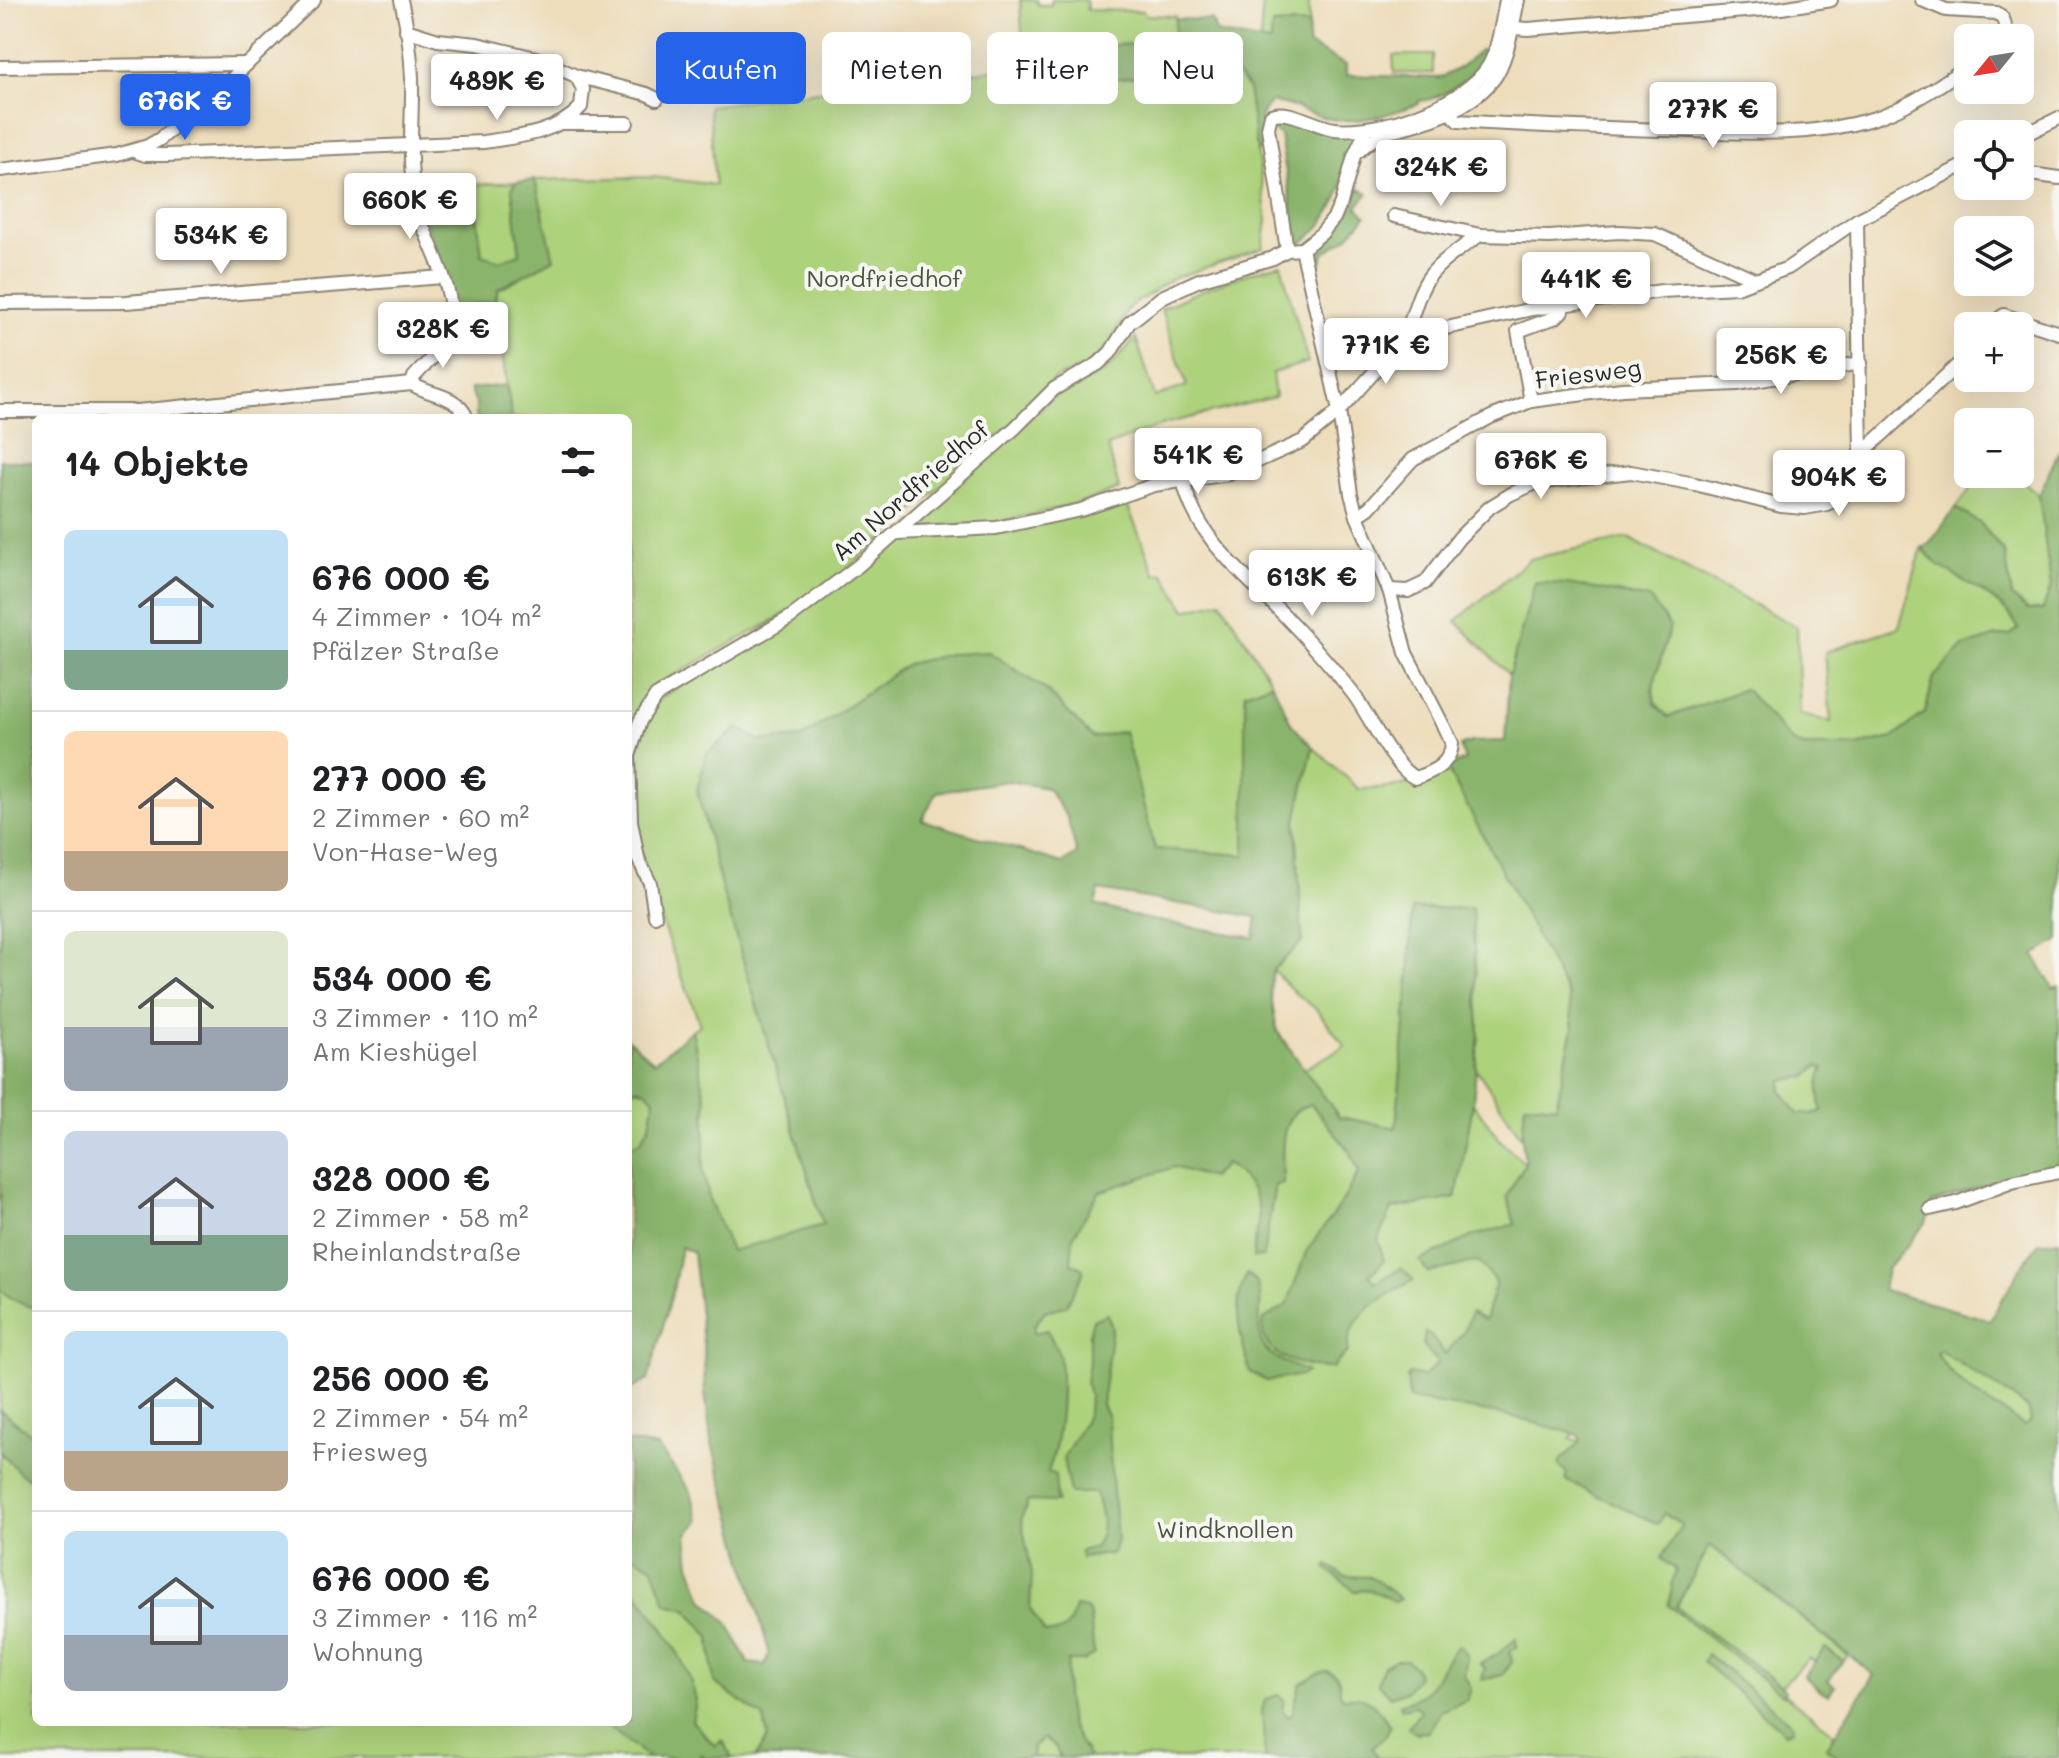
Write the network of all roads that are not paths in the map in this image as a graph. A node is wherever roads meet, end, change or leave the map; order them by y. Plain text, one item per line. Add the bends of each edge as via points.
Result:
1 (314, 0) edge
2 (401, 0) edge
3 (1506, 0) edge
4 (1518, 0) edge
5 (1831, 0) edge
6 (1922, 0) edge
7 (2005, 24) edge
8 (1506, 28) junction
9 (406, 30) junction
10 (247, 64) junction
11 (0, 67) edge
12 (1954, 74) edge
13 (576, 76) junction
14 (656, 98) edge
15 (1450, 112) junction
16 (2059, 118) edge
17 (561, 123) junction
18 (627, 123) dead end
19 (1367, 128) junction
20 (2034, 130) edge
21 (410, 145) junction
22 (136, 152) junction
23 (1354, 156) junction
24 (0, 170) edge
25 (1954, 170) edge
26 (2034, 174) edge
27 (2059, 178) edge
28 (1394, 216) dead end
29 (1857, 220) junction
30 (1480, 235) junction
31 (1302, 249) junction
32 (1287, 250) junction
33 (443, 277) junction
34 (1756, 280) junction
35 (0, 303) edge
36 (1561, 306) junction
37 (2034, 325) edge
38 (2059, 333) edge
39 (1406, 337) junction
40 (1861, 363) junction
41 (1954, 368) edge
42 (412, 384) junction
43 (1531, 401) junction
44 (0, 411) edge
45 (1339, 411) junction
46 (465, 414) edge
47 (1861, 454) junction
48 (1183, 480) junction
49 (1357, 516) junction
50 (897, 533) junction
51 (1389, 590) junction
52 (632, 746) edge
53 (632, 821) edge
54 (655, 916) dead end
55 (2059, 1172) edge
56 (1930, 1209) dead end

1 - 10 street
2 - 9 street
3 - 8 street
4 - 8 street
5 - 8 street
6 - 7 street via 1946,10 1997,13
8 - 15 street via 1498,73 1485,89
8 - 19 street via 1491,62 1460,92 1421,113
9 - 13 street via 536,58
9 - 21 street via 412,79
10 - 11 street
10 - 22 street via 160,139
12 - 15 street via 1916,100 1874,118 1793,132 1522,125 1458,121
13 - 14 street
13 - 17 street via 583,89 581,107
15 - 23 street via 1385,133
16 - 20 street
17 - 18 street
17 - 21 street via 524,137
19 - 23 street
19 - 32 street via 1332,129 1275,112 1269,117
21 - 22 street
21 - 33 street via 418,210
22 - 24 street
23 - 31 street via 1334,218
25 - 29 street
26 - 27 street
28 - 30 street
29 - 34 street via 1788,268
29 - 40 street
30 - 34 street via 1655,234
30 - 39 street via 1425,278
31 - 32 street, Am Nordfriedhof
31 - 45 street
32 - 50 street, Am Nordfriedhof via 1199,280 1155,303 1129,323 1098,364 1054,389
33 - 35 street via 126,302
33 - 42 street via 450,328
34 - 36 street via 1737,287 1662,291
36 - 39 street
36 - 43 street via 1556,317 1518,331
37 - 38 street
39 - 45 street
40 - 43 street, Friesweg via 1737,384 1622,389
40 - 47 street
41 - 47 street
42 - 44 street via 137,411
42 - 46 street via 451,398
43 - 49 street, Friesweg via 1413,459
45 - 48 street via 1303,441 1268,458 1229,474
45 - 49 street
47 - 51 street via 1867,468 1856,485 1827,504 1805,508 1631,472 1536,483 1490,507 1425,583 1408,591
48 - 50 street via 996,528
48 - 51 street via 1187,499 1209,537 1331,664 1399,767 1415,778 1439,768 1452,743 1406,653
49 - 51 street
50 - 52 street, Am Nordfriedhof via 791,617 656,696
53 - 54 street, Am Nordfriedhof
55 - 56 street

